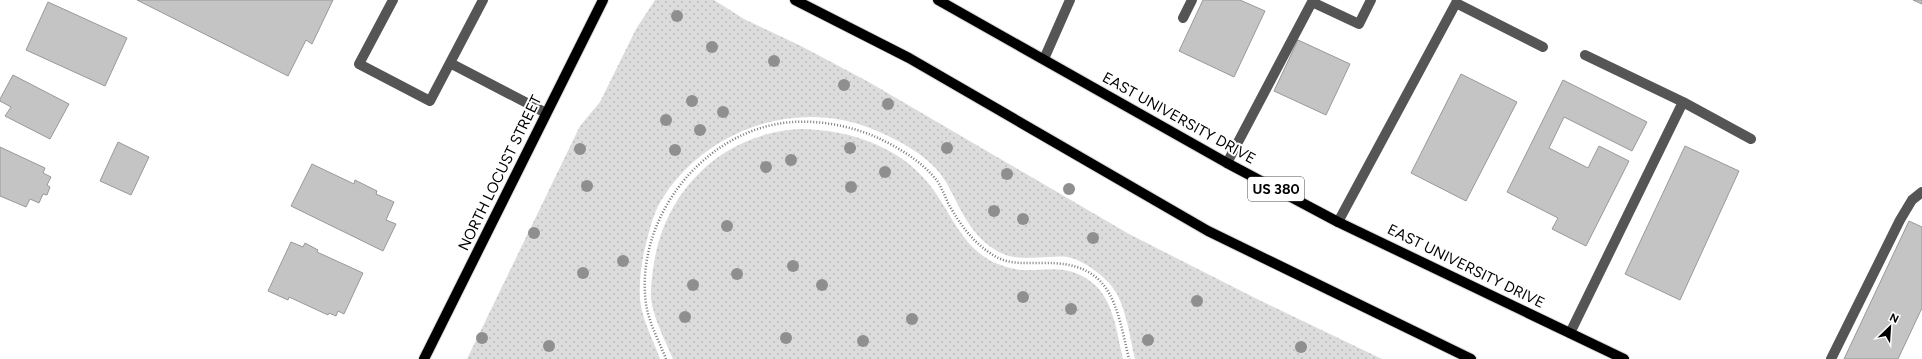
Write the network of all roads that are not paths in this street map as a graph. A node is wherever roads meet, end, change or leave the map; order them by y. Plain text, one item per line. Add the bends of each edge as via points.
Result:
1 (392, 0) edge
2 (483, 0) edge
3 (603, 0) edge
4 (795, 0) edge
5 (938, 0) edge
6 (1070, 0) edge
7 (1192, 0) edge
8 (1371, 0) edge
9 (1310, 1) edge
10 (1183, 18) dead end
11 (1543, 47) dead end
12 (1585, 55) dead end
13 (1044, 59) junction
14 (450, 63) junction
15 (1683, 102) junction
16 (546, 113) junction
17 (1751, 139) dead end
18 (1228, 164) junction
19 (1922, 192) edge
20 (1338, 222) junction
21 (1570, 332) junction
22 (424, 359) edge
23 (1471, 359) edge
24 (1624, 359) edge
25 (1831, 359) edge

1 - 14 lane via 359,64 430,101
2 - 14 lane
3 - 16 main road, NORTH LOCUST STREET
4 - 23 main road via 909,58 1208,231
5 - 13 main road, EAST UNIVERSITY DRIVE / US 380
6 - 13 lane
7 - 10 lane
8 - 9 lane via 1359,24
9 - 18 lane
11 - 20 lane via 1456,3
12 - 15 lane
13 - 18 main road, EAST UNIVERSITY DRIVE / US 380
14 - 16 lane
15 - 17 lane
15 - 21 lane
16 - 22 main road, NORTH LOCUST STREET
18 - 20 main road, EAST UNIVERSITY DRIVE / US 380
19 - 25 lane via 1912,200 1900,220
20 - 21 main road, EAST UNIVERSITY DRIVE / US 380
21 - 24 main road, EAST UNIVERSITY DRIVE / US 380

